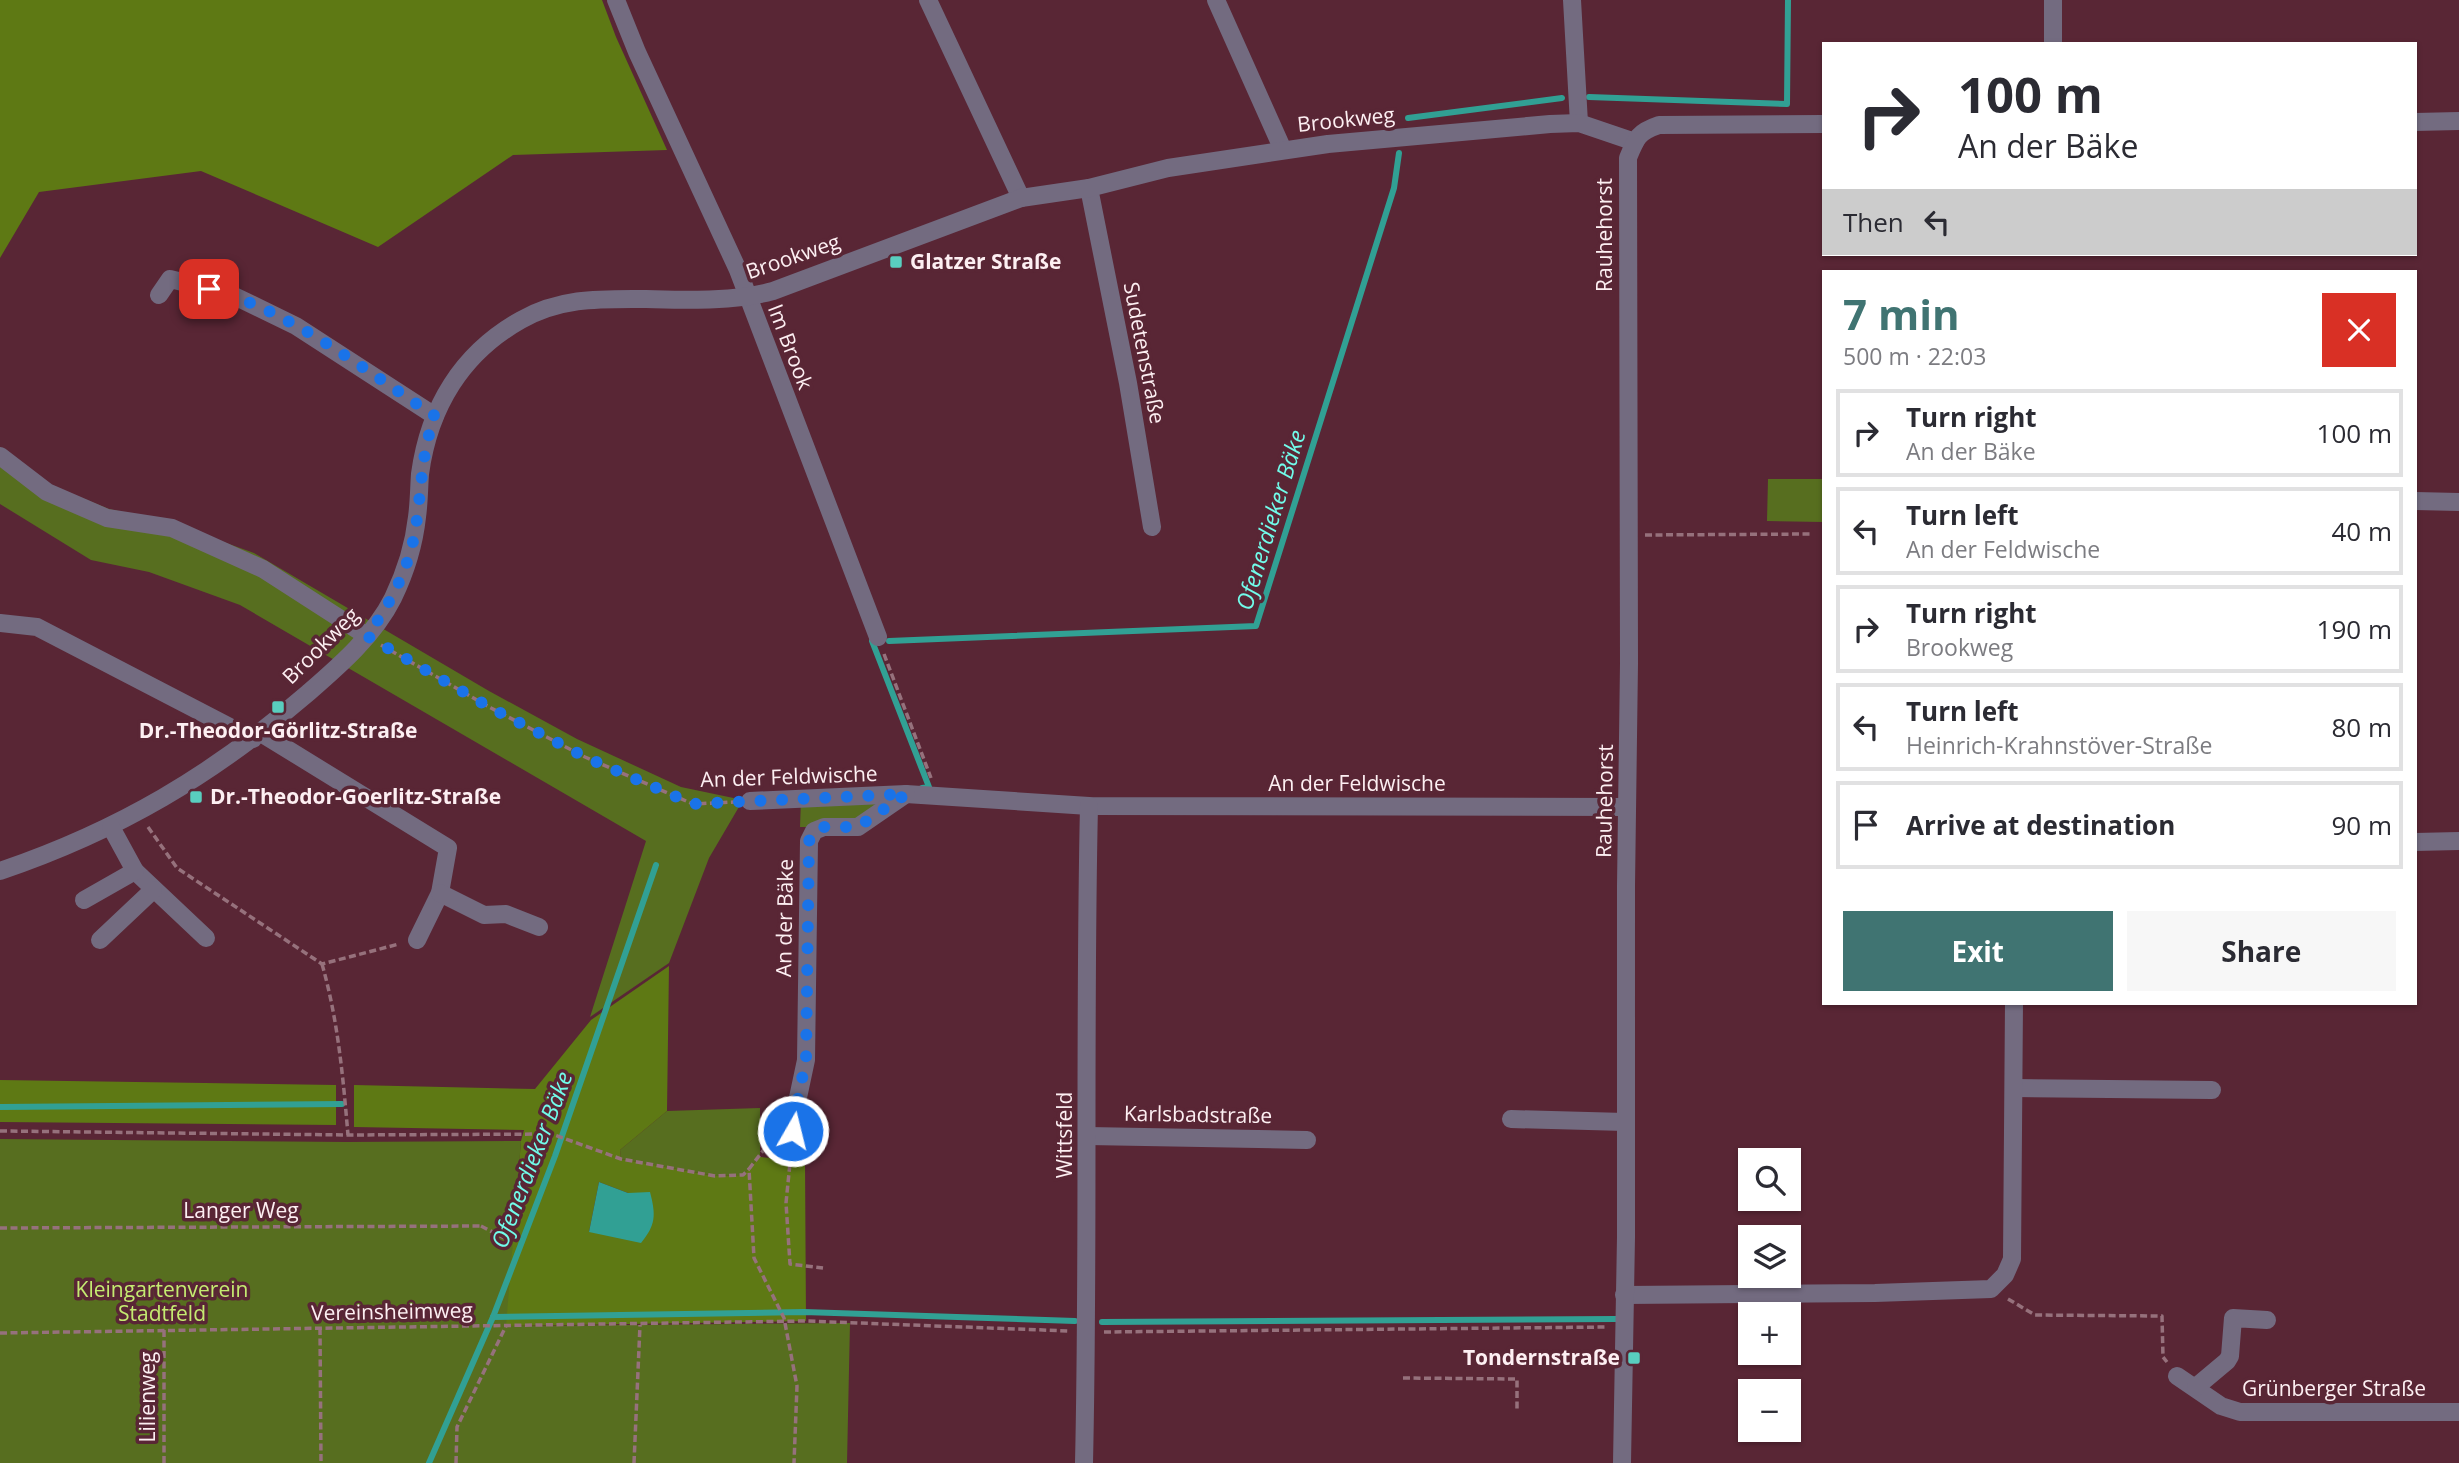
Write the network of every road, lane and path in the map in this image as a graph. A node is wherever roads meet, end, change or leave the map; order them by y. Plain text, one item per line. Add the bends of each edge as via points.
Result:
1 (616, 0) edge
2 (928, 0) edge
3 (1216, 0) edge
4 (1572, 0) edge
5 (2053, 0) edge
6 (2053, 42) edge
7 (2459, 121) edge
8 (2417, 122) edge
9 (1579, 123) junction
10 (1822, 124) edge
11 (1635, 142) junction
12 (1283, 150) junction
13 (1089, 188) junction
14 (1021, 198) junction
15 (159, 295) dead end
16 (748, 298) junction
17 (435, 416) junction
18 (0, 456) edge
19 (2417, 501) edge
20 (2459, 502) edge
21 (1152, 527) dead end
22 (1811, 534) dead end
23 (1629, 535) junction
24 (0, 623) edge
25 (367, 636) junction
26 (878, 637) joint
27 (257, 736) junction
28 (906, 794) junction
29 (937, 796) junction
30 (750, 801) joint
31 (1089, 806) junction
32 (1627, 807) junction
33 (138, 813) junction
34 (111, 827) junction
35 (2418, 839) edge
36 (2459, 841) edge
37 (0, 871) edge
38 (135, 872) junction
39 (153, 890) junction
40 (440, 893) junction
41 (84, 900) dead end
42 (539, 927) dead end
43 (206, 938) dead end
44 (100, 940) dead end
45 (416, 940) joint
46 (322, 964) junction
47 (2014, 1005) edge
48 (2014, 1088) junction
49 (2212, 1090) dead end
50 (796, 1107) junction
51 (1511, 1119) dead end
52 (1625, 1122) junction
53 (0, 1131) edge
54 (348, 1135) junction
55 (1088, 1136) junction
56 (1307, 1140) dead end
57 (749, 1169) junction
58 (0, 1228) edge
59 (504, 1238) dead end
60 (823, 1268) dead end
61 (1991, 1289) junction
62 (1624, 1295) junction
63 (784, 1320) junction
64 (2267, 1320) dead end
65 (640, 1324) junction
66 (506, 1326) junction
67 (1608, 1327) dead end
68 (320, 1328) junction
69 (164, 1330) junction
70 (0, 1332) edge
71 (1086, 1332) junction
72 (2177, 1376) joint
73 (1403, 1378) dead end
74 (2196, 1387) junction
75 (1517, 1410) dead end
76 (2459, 1412) edge
77 (164, 1463) edge
78 (321, 1463) edge
79 (456, 1463) edge
80 (634, 1463) edge
81 (794, 1463) edge
82 (1084, 1463) edge
83 (1622, 1463) edge

1 - 16 street, Im Brook
2 - 14 street
3 - 12 street
4 - 9 street
5 - 6 street
7 - 8 street
9 - 11 street, Brookweg
9 - 12 street, Brookweg
10 - 11 street via 1659,125 1643,130
11 - 23 street, Rauhehorst via 1628,158 1627,182
12 - 13 street, Brookweg
13 - 14 street, Brookweg
13 - 21 street, Sudetenstraße
14 - 16 street, Brookweg
15 - 17 street via 170,279 228,293 296,326
16 - 17 street, Brookweg via 607,298 556,304 519,321 484,346 453,380
16 - 26 street, Im Brook
17 - 25 street, Brookweg via 424,453 406,567 393,598
18 - 25 street via 47,492 107,518 172,528 263,569
19 - 20 street
22 - 23 path
23 - 32 street, Rauhehorst
24 - 27 street via 37,627
25 - 27 street, Brookweg
25 - 30 path, An der Feldwische via 585,757 693,804
26 - 29 path
27 - 33 street, Brookweg
27 - 40 street via 448,848
28 - 29 street, An der Feldwische
28 - 30 street, An der Feldwische
28 - 50 street, An der Bäke via 858,827 824,827 814,831 809,841 806,1060
29 - 31 street, An der Feldwische
31 - 32 street, An der Feldwische
31 - 55 street, Wittsfeld
32 - 52 street, Rauhehorst
33 - 34 street, Brookweg
33 - 46 path via 177,868
34 - 37 street, Brookweg
34 - 38 street
35 - 36 street
38 - 39 street
38 - 41 street
39 - 43 street
39 - 44 street
40 - 42 street via 484,915 506,914
40 - 45 street
45 - 46 path
46 - 54 path via 338,1032
47 - 48 street
48 - 49 street
48 - 61 street via 2012,1259
50 - 57 path
50 - 60 path via 786,1203 790,1265
51 - 52 street
52 - 62 street, Rauhehorst
53 - 54 path
54 - 57 path via 552,1134 621,1159 715,1176 743,1175
55 - 56 street, Karlsbadstraße
55 - 71 street, Wittsfeld
57 - 63 path via 754,1258
58 - 59 path, Langer Weg via 482,1226
61 - 62 street
61 - 72 path via 2035,1315 2162,1316 2163,1357
62 - 83 street, Rauhehorst
63 - 65 path, Vereinsheimweg
63 - 71 path, Vereinsheimweg
63 - 81 path via 797,1386
64 - 74 street via 2233,1318 2227,1362
65 - 66 path, Vereinsheimweg
65 - 80 path
66 - 68 path, Vereinsheimweg
66 - 79 path via 457,1427
67 - 71 path, Vereinsheimweg
68 - 69 path, Vereinsheimweg
68 - 78 path
69 - 70 path, Vereinsheimweg
69 - 77 path, Lilienweg
71 - 82 street, Wittsfeld
72 - 74 street, Grünberger Straße
73 - 75 path via 1517,1379
74 - 76 street, Grünberger Straße via 2221,1406 2240,1412

